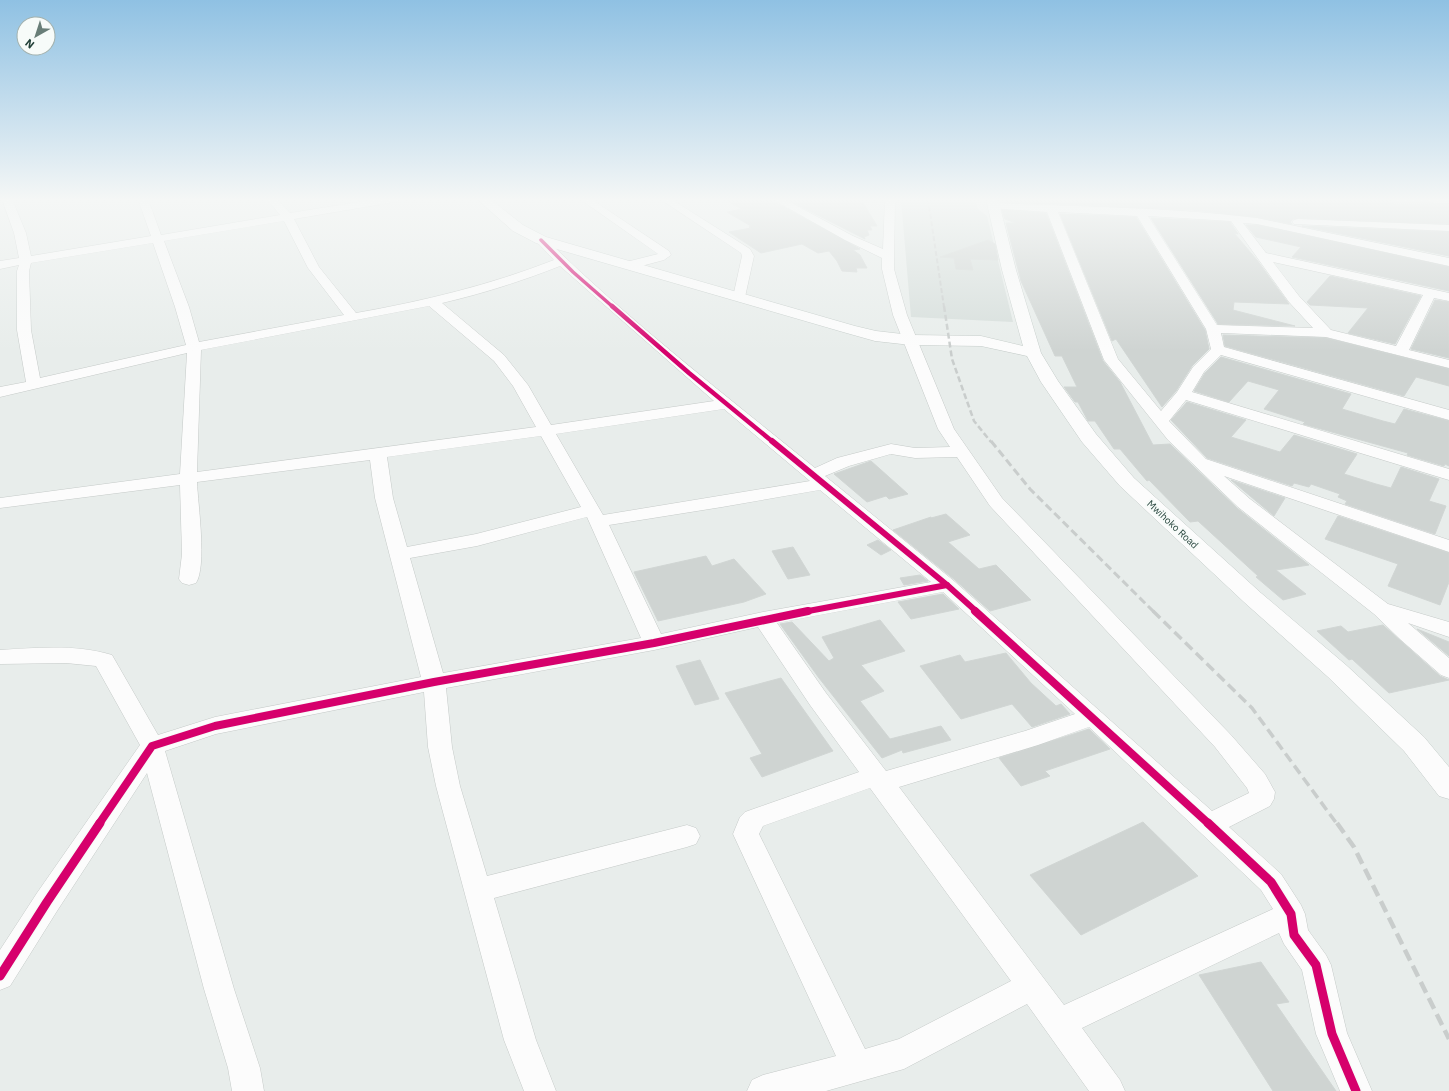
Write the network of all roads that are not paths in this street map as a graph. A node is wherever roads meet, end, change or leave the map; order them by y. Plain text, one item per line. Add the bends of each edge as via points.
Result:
1 (24, 250) edge
2 (90, 250) edge
3 (162, 250) edge
4 (304, 250) edge
5 (551, 250) edge
6 (576, 250) edge
7 (660, 250) edge
8 (744, 250) edge
9 (875, 250) edge
10 (888, 250) edge
11 (1004, 250) edge
12 (1069, 250) edge
13 (1164, 250) edge
14 (1258, 250) edge
15 (1394, 250) edge
16 (888, 256) junction
17 (1262, 256) junction
18 (26, 261) junction
19 (562, 261) junction
20 (1449, 261) edge
21 (0, 265) edge
22 (630, 265) junction
23 (1430, 293) junction
24 (739, 297) junction
25 (1449, 297) edge
26 (431, 301) junction
27 (352, 317) junction
28 (1213, 329) junction
29 (1326, 333) junction
30 (911, 340) junction
31 (194, 348) junction
32 (1218, 350) junction
33 (1401, 351) junction
34 (1033, 353) junction
35 (1449, 364) edge
36 (34, 384) junction
37 (0, 392) edge
38 (1183, 394) junction
39 (728, 404) junction
40 (1449, 415) edge
41 (1161, 420) junction
42 (547, 430) junction
43 (962, 452) junction
44 (378, 453) junction
45 (1199, 462) junction
46 (1449, 475) edge
47 (188, 478) junction
48 (819, 479) junction
49 (0, 503) edge
50 (595, 515) junction
51 (1449, 546) edge
52 (399, 554) junction
53 (189, 579) dead end
54 (947, 585) junction
55 (1381, 608) junction
56 (763, 619) junction
57 (1449, 630) edge
58 (654, 643) junction
59 (0, 656) edge
60 (1449, 670) edge
61 (434, 682) junction
62 (1093, 717) junction
63 (152, 746) junction
64 (878, 780) junction
65 (1449, 788) edge
66 (1209, 825) junction
67 (687, 836) dead end
68 (478, 890) junction
69 (1291, 914) junction
70 (0, 976) edge
71 (1031, 986) junction
72 (1059, 1023) junction
73 (857, 1067) junction
74 (248, 1091) edge
75 (540, 1091) edge
76 (762, 1091) edge
77 (1109, 1091) edge
78 (1356, 1091) edge

1 - 18 street
2 - 18 street
3 - 31 street
4 - 27 street via 314,268
5 - 19 street
6 - 22 street
7 - 22 street via 665,255
8 - 24 street via 748,256
9 - 16 street
10 - 16 street
11 - 34 street, Mwihoko Road
12 - 41 street via 1111,360
13 - 28 street
14 - 17 street
15 - 20 street
16 - 30 street via 888,269 900,315
17 - 23 street
17 - 29 street via 1294,299
18 - 21 street
18 - 36 street via 23,271 24,330
19 - 26 street via 520,278
19 - 39 street
22 - 24 street
23 - 25 street
23 - 33 street
24 - 30 street via 868,334
26 - 27 street
26 - 42 street via 499,358 520,385
27 - 31 street
28 - 29 street
28 - 32 street
29 - 33 street
30 - 34 street via 981,342
30 - 43 street via 946,429
31 - 36 street
31 - 47 street
32 - 38 street via 1198,370
32 - 40 street
33 - 35 street
34 - 65 street, Mwihoko Road via 1089,438 1127,482 1414,744
36 - 37 street
38 - 41 street
38 - 46 street
39 - 42 street
39 - 48 street
41 - 45 street
42 - 44 street
42 - 50 street
43 - 48 street via 915,453 891,449 843,462
43 - 66 street via 996,502 1223,741 1256,781 1262,792 1261,799
44 - 47 street
44 - 52 street via 384,498
45 - 51 street
45 - 55 street via 1244,503
47 - 49 street
47 - 53 street via 192,554
48 - 50 street via 722,502
48 - 54 street
50 - 52 street
50 - 58 street
52 - 61 street
54 - 56 street
54 - 62 street
55 - 57 street
55 - 60 street
56 - 58 street
56 - 64 street
58 - 61 street
59 - 63 street via 72,656 104,660
61 - 63 street via 215,726
61 - 68 street via 440,747 448,786
62 - 64 street via 1030,739
62 - 66 street
63 - 70 street
63 - 74 street via 219,989 244,1068
64 - 71 street
64 - 73 street via 754,819 746,834
66 - 69 street via 1271,882
67 - 68 street
68 - 75 street via 520,1040
69 - 72 street
69 - 78 street via 1294,935 1316,965 1332,1034
71 - 72 street
71 - 73 street via 904,1053
72 - 77 street
73 - 76 street

